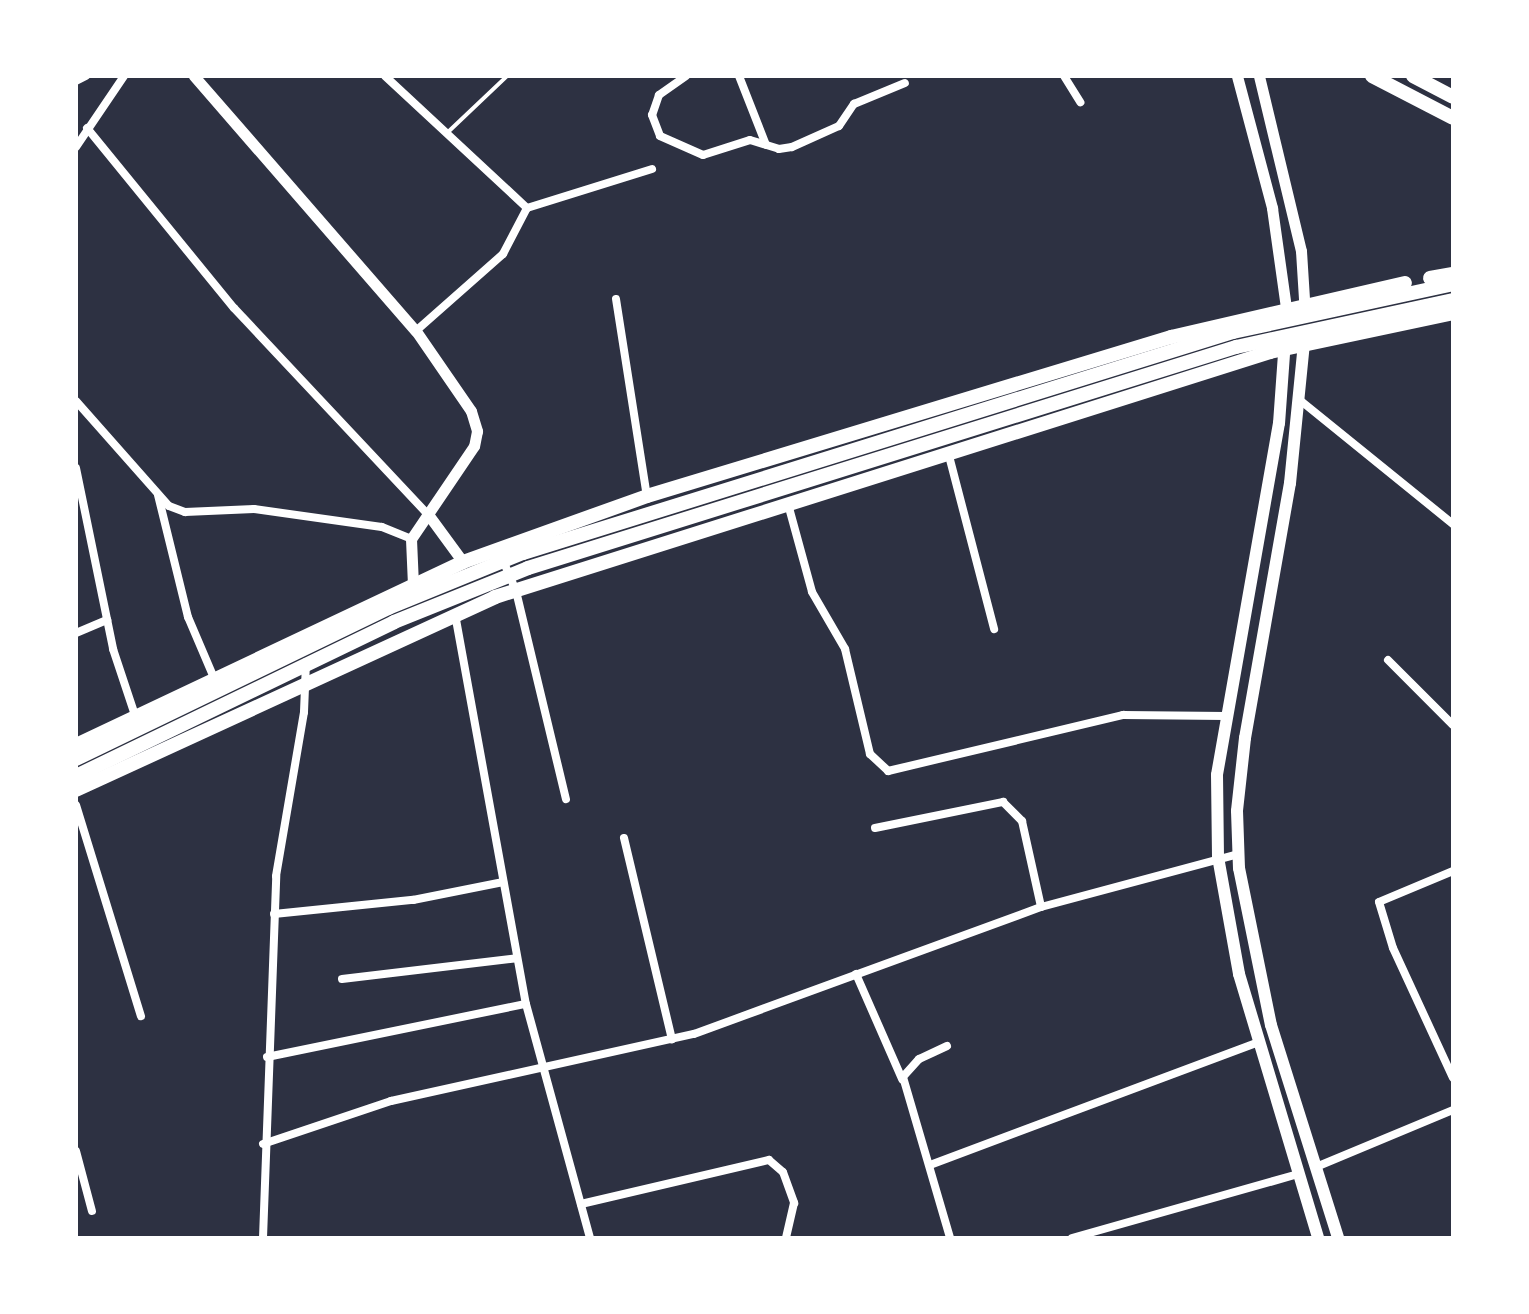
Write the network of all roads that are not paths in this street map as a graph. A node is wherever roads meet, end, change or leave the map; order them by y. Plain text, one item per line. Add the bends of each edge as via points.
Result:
1 (86, 76) edge
2 (124, 76) edge
3 (194, 76) edge
4 (385, 76) edge
5 (507, 76) edge
6 (686, 76) edge
7 (739, 76) edge
8 (1064, 76) edge
9 (1237, 76) edge
10 (1259, 76) edge
11 (1372, 76) edge
12 (1413, 76) edge
13 (76, 81) edge
14 (905, 83) dead end
15 (1453, 97) edge
16 (1080, 102) dead end
17 (1453, 118) edge
18 (87, 128) junction
19 (447, 133) junction
20 (766, 145) junction
21 (76, 147) edge
22 (652, 169) dead end
23 (527, 208) junction
24 (1453, 274) edge
25 (1453, 284) edge
26 (616, 299) dead end
27 (1453, 300) edge
28 (1305, 303) junction
29 (1286, 308) junction
30 (1453, 313) edge
31 (416, 331) junction
32 (1304, 343) junction
33 (1285, 348) junction
34 (76, 401) edge
35 (1301, 401) junction
36 (948, 452) junction
37 (76, 468) edge
38 (158, 495) junction
39 (647, 496) junction
40 (788, 504) junction
41 (430, 517) junction
42 (1453, 524) edge
43 (411, 539) junction
44 (499, 550) junction
45 (463, 562) junction
46 (440, 572) junction
47 (413, 585) junction
48 (516, 591) junction
49 (455, 613) junction
50 (107, 620) junction
51 (994, 629) dead end
52 (76, 633) edge
53 (306, 634) junction
54 (1388, 660) dead end
55 (214, 678) junction
56 (306, 680) junction
57 (135, 715) junction
58 (1226, 716) junction
59 (1453, 725) edge
60 (76, 745) edge
61 (76, 759) edge
62 (76, 776) edge
63 (76, 790) edge
64 (566, 799) dead end
65 (76, 805) edge
66 (875, 828) dead end
67 (624, 838) dead end
68 (1239, 854) junction
69 (1218, 857) junction
70 (1453, 871) edge
71 (503, 882) junction
72 (1041, 907) junction
73 (274, 914) junction
74 (517, 958) junction
75 (856, 974) junction
76 (342, 979) dead end
77 (526, 1004) junction
78 (141, 1016) dead end
79 (672, 1039) junction
80 (1257, 1043) junction
81 (947, 1046) dead end
82 (267, 1057) junction
83 (542, 1069) junction
84 (1453, 1078) edge
85 (905, 1086) junction
86 (1453, 1110) edge
87 (263, 1144) junction
88 (76, 1151) edge
89 (930, 1165) junction
90 (1316, 1167) junction
91 (1298, 1174) junction
92 (581, 1204) junction
93 (92, 1211) dead end
94 (263, 1238) edge
95 (590, 1238) edge
96 (786, 1238) edge
97 (950, 1238) edge
98 (1072, 1238) edge
99 (1318, 1238) edge
100 (1338, 1238) edge

1 - 13 street
2 - 18 street
3 - 31 street
4 - 19 street
5 - 19 lane
6 - 20 street via 653,104 660,136 703,155 750,140
7 - 20 street
8 - 16 street
9 - 29 street via 1272,208
10 - 28 street via 1301,251
11 - 17 main road
12 - 15 main road
14 - 20 street via 854,104 832,131 792,147
18 - 21 street
18 - 41 street via 234,308
19 - 23 street
22 - 23 street
23 - 31 street via 503,254
24 - 28 main road
25 - 61 main road via 1233,332 523,553 388,608
26 - 39 street
27 - 62 main road via 1236,347 528,568 394,622
28 - 29 main road
28 - 32 street
29 - 33 main road
29 - 39 main road via 1171,337
30 - 32 main road
31 - 41 street via 458,387 477,431 474,446
32 - 33 main road
32 - 35 main road
33 - 36 main road
33 - 58 main road via 1279,423
34 - 38 street
35 - 42 street
35 - 68 main road via 1245,738
36 - 40 main road
36 - 51 street
37 - 50 street
38 - 43 street via 185,512 254,509 382,527
38 - 55 street via 188,617
39 - 44 main road
40 - 48 main road
40 - 58 street via 812,592 845,649 870,754 888,771 1123,715
41 - 43 street
41 - 45 street
43 - 47 street
44 - 45 main road
44 - 48 street
45 - 46 main road
46 - 47 main road
46 - 49 street
47 - 53 main road
48 - 49 main road
48 - 64 street
49 - 56 main road
49 - 71 street
50 - 52 street
50 - 57 street
53 - 55 main road
53 - 56 street
54 - 59 street
55 - 57 main road
56 - 63 main road
56 - 73 street
57 - 60 main road
58 - 69 main road via 1217,775
65 - 78 street
66 - 72 street via 1003,802 1022,821
67 - 79 street
68 - 69 street
68 - 90 main road via 1268,1013
69 - 72 street
69 - 80 main road
70 - 84 street via 1379,902 1393,948
71 - 73 street via 413,900
71 - 74 street
72 - 75 street
73 - 82 street
74 - 76 street
74 - 77 street
75 - 79 street
75 - 85 street
77 - 82 street
77 - 83 street
79 - 83 street
80 - 89 street
80 - 91 main road
81 - 85 street via 907,1069
82 - 87 street
83 - 87 street via 334,1116
83 - 92 street
85 - 89 street
86 - 90 street
87 - 94 street
88 - 93 street
89 - 97 street
90 - 100 main road
91 - 98 street
91 - 99 main road
92 - 95 street
92 - 96 street via 769,1160 783,1172 794,1203

